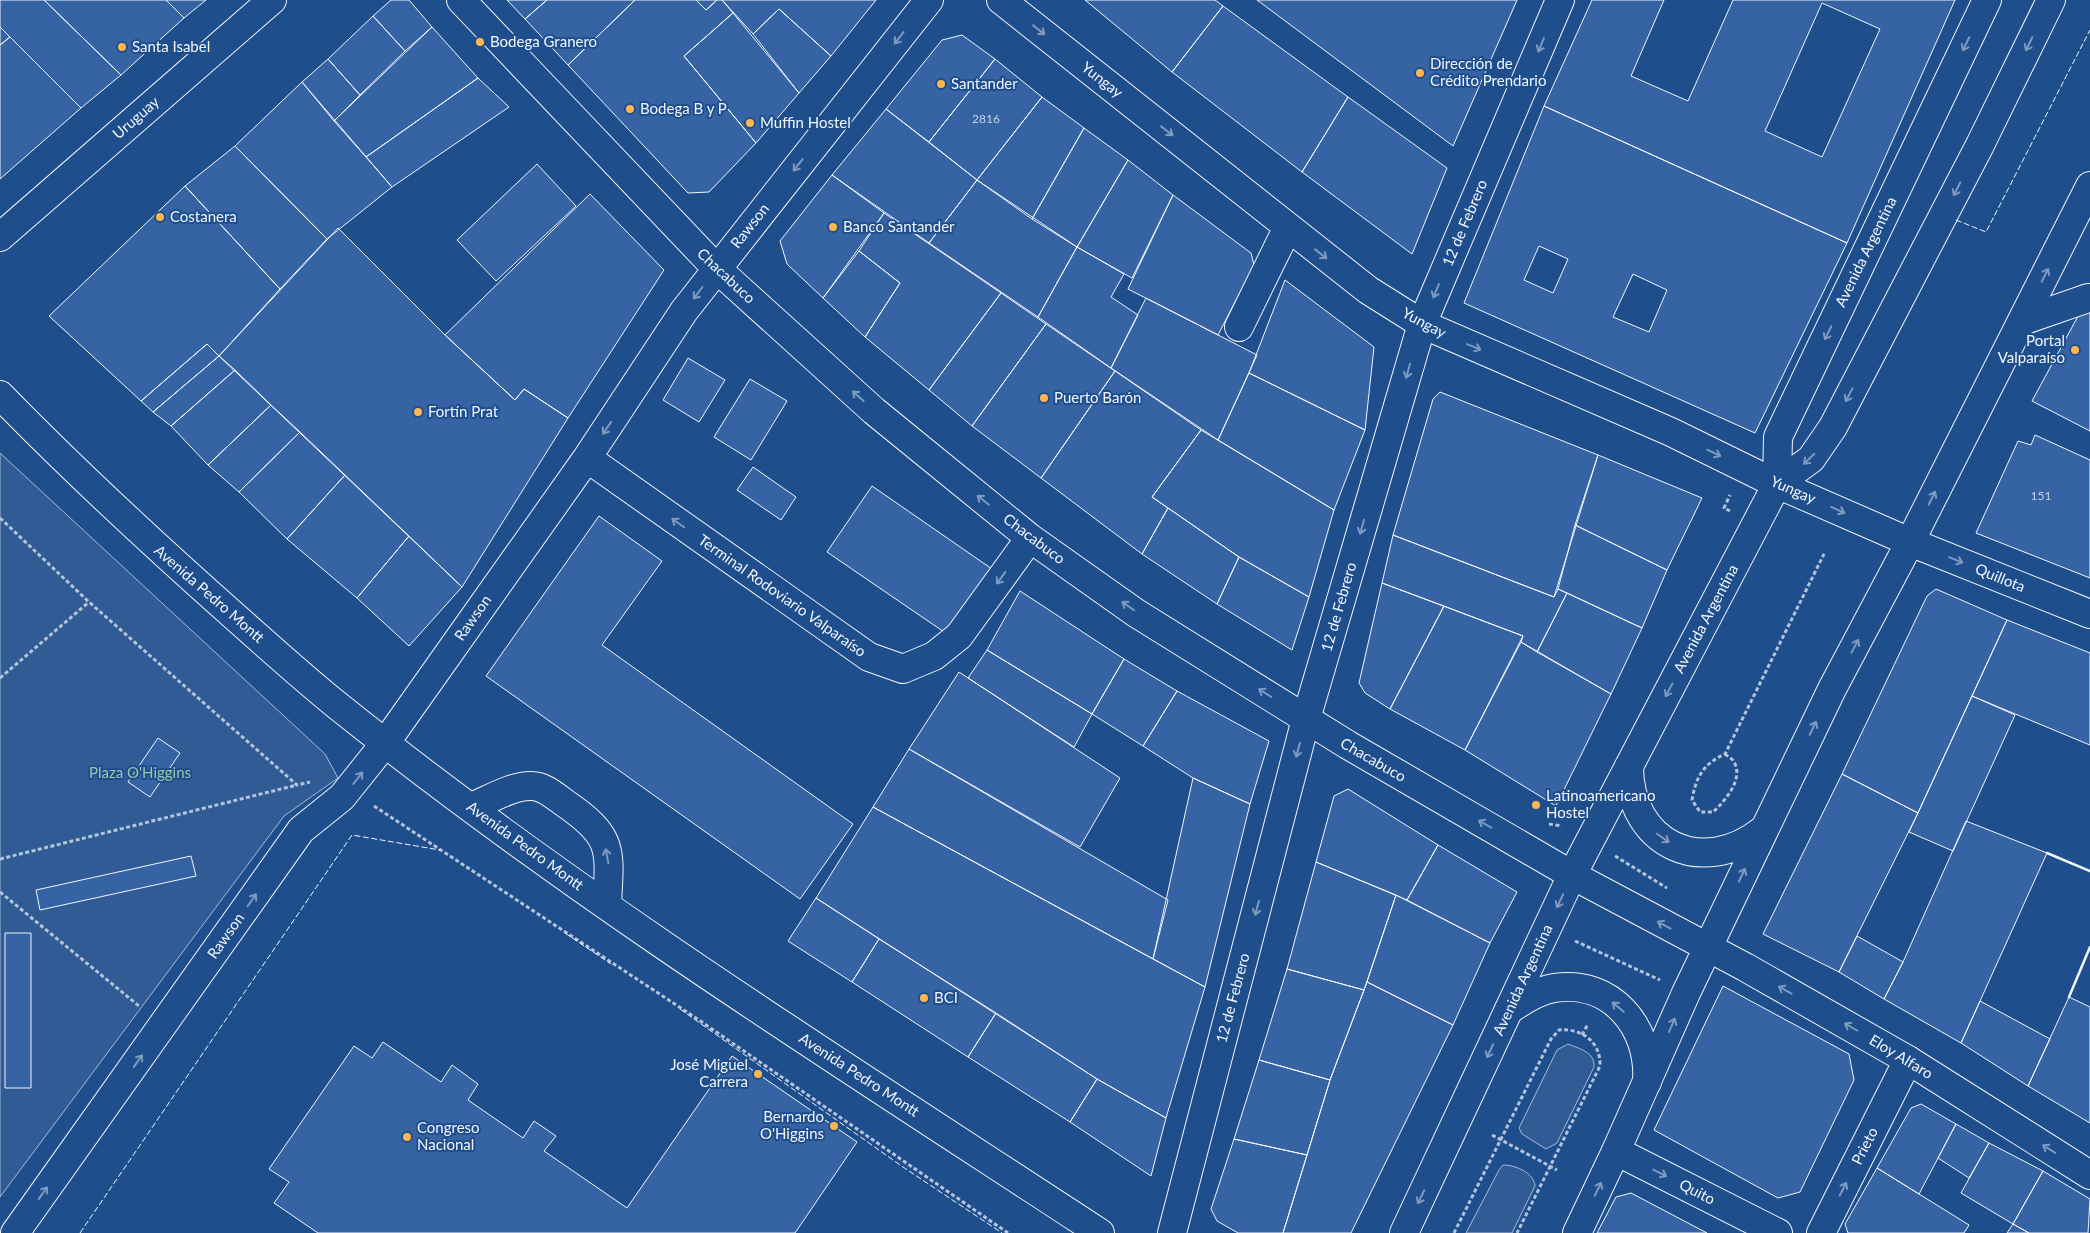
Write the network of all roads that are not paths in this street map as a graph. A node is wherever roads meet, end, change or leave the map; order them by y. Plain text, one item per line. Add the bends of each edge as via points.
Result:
1 (272, 0) edge
2 (461, 0) edge
3 (929, 0) edge
4 (1001, 0) edge
5 (1560, 0) edge
6 (1987, 0) edge
7 (2051, 0) edge
8 (2090, 186) edge
9 (1288, 227) junction
10 (0, 237) edge
11 (716, 268) junction
12 (2088, 298) dead end
13 (2022, 321) junction
14 (1422, 324) junction
15 (1239, 327) dead end
16 (0, 395) edge
17 (587, 458) junction
18 (1777, 484) junction
19 (1030, 538) junction
20 (1910, 542) junction
21 (2090, 614) edge
22 (1306, 719) junction
23 (386, 742) junction
24 (1629, 766) junction
25 (471, 807) junction
26 (1763, 830) junction
27 (1572, 875) junction
28 (607, 904) junction
29 (1707, 948) junction
30 (1509, 1010) junction
31 (1908, 1060) junction
32 (1647, 1082) junction
33 (1616, 1151) junction
34 (2090, 1175) edge
35 (15, 1233) edge
36 (1100, 1233) edge
37 (1172, 1233) edge
38 (1404, 1233) edge
39 (1577, 1233) edge
40 (1778, 1233) edge
41 (1821, 1233) edge

1 - 10 street, Uruguay
2 - 11 street, Chacabuco
3 -> 11 street, Rawson
4 -> 9 street, Yungay
5 -> 14 street, 12 de Febrero
6 -> 18 street, Avenida Argentina via 1778,437
7 -> 18 street via 1833,427 1811,459
13 -> 8 street
9 -> 14 street, Yungay via 1368,290
9 - 15 street
11 -> 17 street, Rawson
19 -> 11 street, Chacabuco via 874,411
12 - 13 street
20 -> 13 street
14 -> 18 street, Yungay via 1670,432
14 -> 22 street, 12 de Febrero
16 - 23 street, Avenida Pedro Montt via 141,534 339,707
19 -> 17 street, Terminal Rodoviario Valparaíso via 959,636 934,656 903,669 869,657
17 - 23 street, Rawson
18 -> 20 street, Yungay
18 -> 24 street, Avenida Argentina
22 -> 19 street, Chacabuco via 1136,613
20 -> 21 street, Quillota
26 -> 20 street via 1832,689
27 -> 22 street, Chacabuco
22 -> 37 street, 12 de Febrero
23 - 25 street, Avenida Pedro Montt
35 -> 23 street, Rawson via 301,830 349,790
24 -> 26 street via 1629,783 1640,815 1663,840 1679,848 1715,853 1732,850
24 - 27 street, Avenida Argentina
25 - 28 street, Avenida Pedro Montt
28 -> 25 street via 610,858 602,836 589,820 548,792 533,786 513,790
29 -> 26 street
29 -> 27 street, Chacabuco
27 -> 30 street, Avenida Argentina
28 - 36 street, Avenida Pedro Montt via 736,994
31 -> 29 street, Eloy Alfaro
32 -> 29 street
32 -> 30 street via 1648,1064 1639,1031 1629,1017 1602,996 1578,988 1554,988 1538,992
30 -> 38 street, Avenida Argentina
34 -> 31 street, Eloy Alfaro
41 -> 31 street, Prieto
32 - 33 street
39 -> 33 street
33 -> 40 street, Quito

